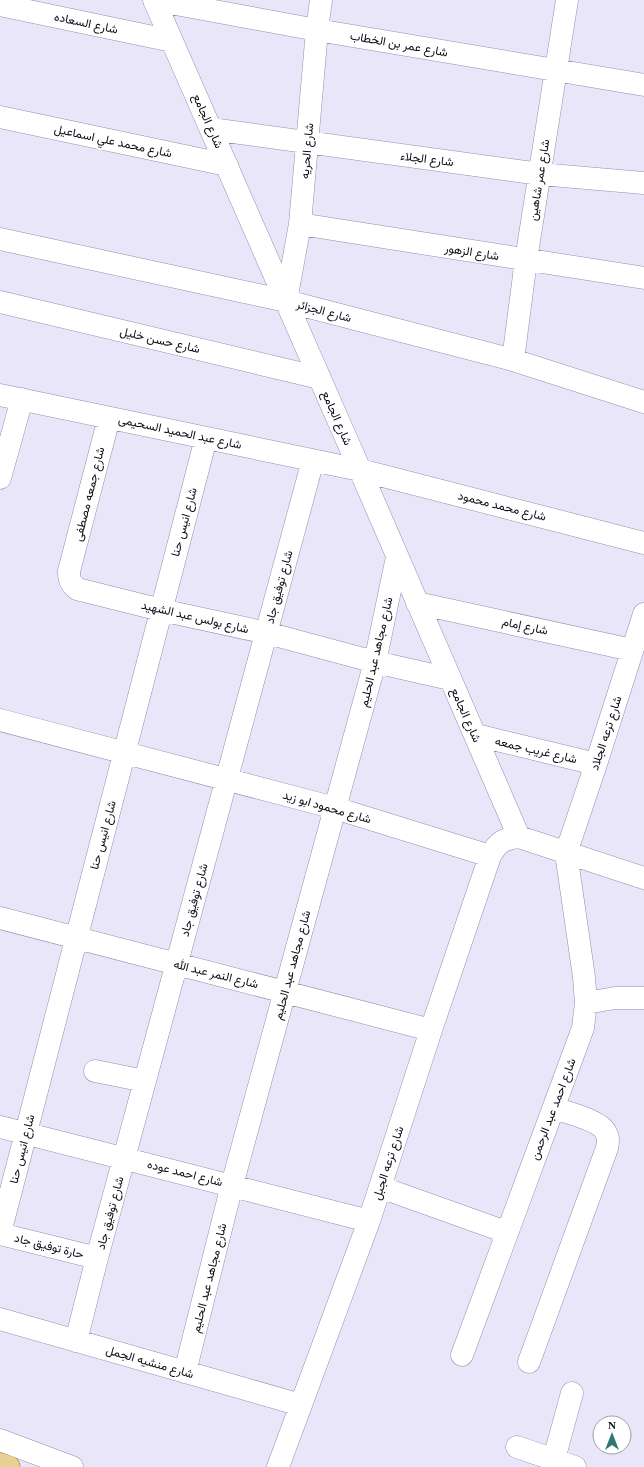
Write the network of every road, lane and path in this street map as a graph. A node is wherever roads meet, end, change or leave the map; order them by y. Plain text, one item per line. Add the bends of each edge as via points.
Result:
1 (154, 0) edge
2 (321, 0) edge
3 (567, 0) edge
4 (0, 5) edge
5 (317, 30) junction
6 (172, 41) junction
7 (556, 70) junction
8 (644, 85) edge
9 (0, 116) edge
10 (211, 129) junction
11 (307, 143) junction
12 (227, 165) junction
13 (540, 174) junction
14 (644, 183) edge
15 (300, 224) junction
16 (0, 239) edge
17 (526, 260) junction
18 (644, 278) edge
19 (286, 301) junction
20 (0, 302) edge
21 (513, 360) junction
22 (320, 378) junction
23 (0, 395) edge
24 (22, 399) junction
25 (644, 402) edge
26 (109, 418) junction
27 (206, 438) junction
28 (313, 460) junction
29 (360, 470) junction
30 (0, 478) edge
31 (644, 543) edge
32 (397, 557) junction
33 (69, 571) joint
34 (417, 603) junction
35 (161, 610) junction
36 (644, 614) edge
37 (267, 633) junction
38 (632, 650) junction
39 (375, 662) junction
40 (450, 679) junction
41 (0, 720) edge
42 (476, 735) junction
43 (124, 753) junction
44 (596, 764) junction
45 (227, 780) junction
46 (335, 808) junction
47 (519, 837) junction
48 (566, 853) junction
49 (490, 856) junction
50 (644, 878) edge
51 (0, 918) edge
52 (76, 938) junction
53 (177, 964) junction
54 (284, 991) junction
55 (644, 998) edge
56 (586, 1002) junction
57 (431, 1030) junction
58 (95, 1071) dead end
59 (145, 1082) junction
60 (554, 1108) junction
61 (0, 1127) edge
62 (26, 1134) junction
63 (125, 1158) junction
64 (232, 1185) junction
65 (380, 1188) junction
66 (369, 1221) junction
67 (506, 1232) junction
68 (0, 1233) edge
69 (97, 1258) junction
70 (0, 1319) edge
71 (76, 1341) junction
72 (462, 1354) dead end
73 (529, 1362) dead end
74 (185, 1372) junction
75 (572, 1393) dead end
76 (301, 1405) junction
77 (0, 1440) edge
78 (517, 1447) dead end
79 (554, 1459) junction
80 (0, 1464) edge
81 (9, 1467) edge
82 (72, 1467) edge
83 (278, 1467) edge
84 (575, 1467) edge

1 - 5 street, شارع عمر بن الخطاب
1 - 6 street, شارع الجامع
2 - 5 street, شارع الحريه
3 - 7 street, شارع عمر شاهين
4 - 6 street, شارع السعاده
5 - 7 street, شارع عمر بن الخطاب
5 - 11 street, شارع الحريه
6 - 10 street, شارع الجامع
7 - 8 street, شارع عمر بن الخطاب
7 - 13 street, شارع عمر شاهين
9 - 12 street, شارع محمد علي اسماعيل
10 - 11 street, شارع الجلاء
10 - 12 street, شارع الجامع
11 - 13 street, شارع الجلاء
11 - 15 street, شارع الحريه
12 - 19 street, شارع الجامع
13 - 14 street, شارع الجلاء
13 - 17 street, شارع عمر شاهين
15 - 17 street, شارع الزهور
15 - 19 street, شارع الحريه
16 - 19 street, شارع الجزائر
17 - 18 street, شارع الزهور
17 - 21 street, شارع عمر شاهين
19 - 21 street, شارع الجزائر
19 - 22 street, شارع الجامع
20 - 22 street, شارع حسن خليل
21 - 25 street, شارع الجزائر
22 - 29 street, شارع الجامع
23 - 24 street, شارع عبد الحميد السحيمى
24 - 26 street, شارع عبد الحميد السحيمى
24 - 30 street
26 - 27 street, شارع عبد الحميد السحيمى
26 - 33 street, شارع جمعه مصطفى
27 - 28 street, شارع عبد الحميد السحيمى
27 - 35 street, شارع انيس حنا
28 - 29 street, شارع عبد الحميد السحيمى
28 - 37 street, شارع توفيق جاد
29 - 31 street, شارع محمد محمود
29 - 32 street, شارع الجامع
32 - 34 street, شارع الجامع
32 - 39 street, شارع مجاهد عبد الحليم
33 - 35 street, شارع بولس عبد الشهيد via 69,578 77,589
34 - 38 street, شارع إمام
34 - 40 street, شارع الجامع
35 - 37 street, شارع بولس عبد الشهيد
35 - 43 street, شارع انيس حنا
36 - 38 street, شارع ترعه الجلاد
37 - 39 street, شارع بولس عبد الشهيد
37 - 45 street, شارع توفيق جاد
38 - 44 street, شارع ترعه الجلاد
39 - 40 street, شارع بولس عبد الشهيد
39 - 46 street, شارع مجاهد عبد الحليم
40 - 42 street, شارع الجامع
41 - 43 street, شارع محمود ابو زيد
42 - 44 street, شارع غريب جمعه
42 - 47 street, شارع الجامع
43 - 45 street, شارع محمود ابو زيد
43 - 52 street, شارع انيس حنا
44 - 48 street, شارع ترعه الجلاد
45 - 46 street, شارع محمود ابو زيد
45 - 53 street, شارع توفيق جاد
46 - 49 street, شارع محمود ابو زيد
46 - 54 street, شارع مجاهد عبد الحليم
47 - 48 street
47 - 49 street via 506,839 496,845
48 - 50 street
48 - 56 street, شارع احمد عبد الرحمن
49 - 57 street, شارع ترعه الجبل
51 - 52 street, شارع النمر عبد الله
52 - 53 street, شارع النمر عبد الله
52 - 62 street, شارع انيس حنا
53 - 54 street, شارع النمر عبد الله
53 - 59 street, شارع توفيق جاد
54 - 57 street, شارع النمر عبد الله
54 - 64 street, شارع مجاهد عبد الحليم
55 - 56 street
56 - 60 street, شارع احمد عبد الرحمن via 583,1028
57 - 65 street, شارع ترعه الجبل
58 - 59 street
59 - 63 street, شارع توفيق جاد
60 - 67 street, شارع احمد عبد الرحمن
60 - 73 street via 600,1126 606,1132 608,1140
61 - 62 street, شارع احمد عوده
62 - 63 street, شارع احمد عوده
62 - 68 street, شارع انيس حنا
63 - 64 street, شارع احمد عوده
63 - 69 street, شارع توفيق جاد
64 - 66 street, شارع احمد عوده
64 - 74 street, شارع مجاهد عبد الحليم
65 - 66 street, شارع ترعه الجبل
65 - 67 street
66 - 76 street, شارع ترعه الجبل
67 - 72 street, شارع احمد عبد الرحمن
68 - 69 street, حارة توفيق جاد
69 - 71 street, شارع توفيق جاد
70 - 71 street, شارع منشيه الجمل
71 - 74 street, شارع منشيه الجمل
74 - 76 street, شارع منشيه الجمل
75 - 79 street
76 - 83 street, شارع ترعه الجبل
77 - 82 street
78 - 79 street
79 - 84 street
80 - 81 main road

